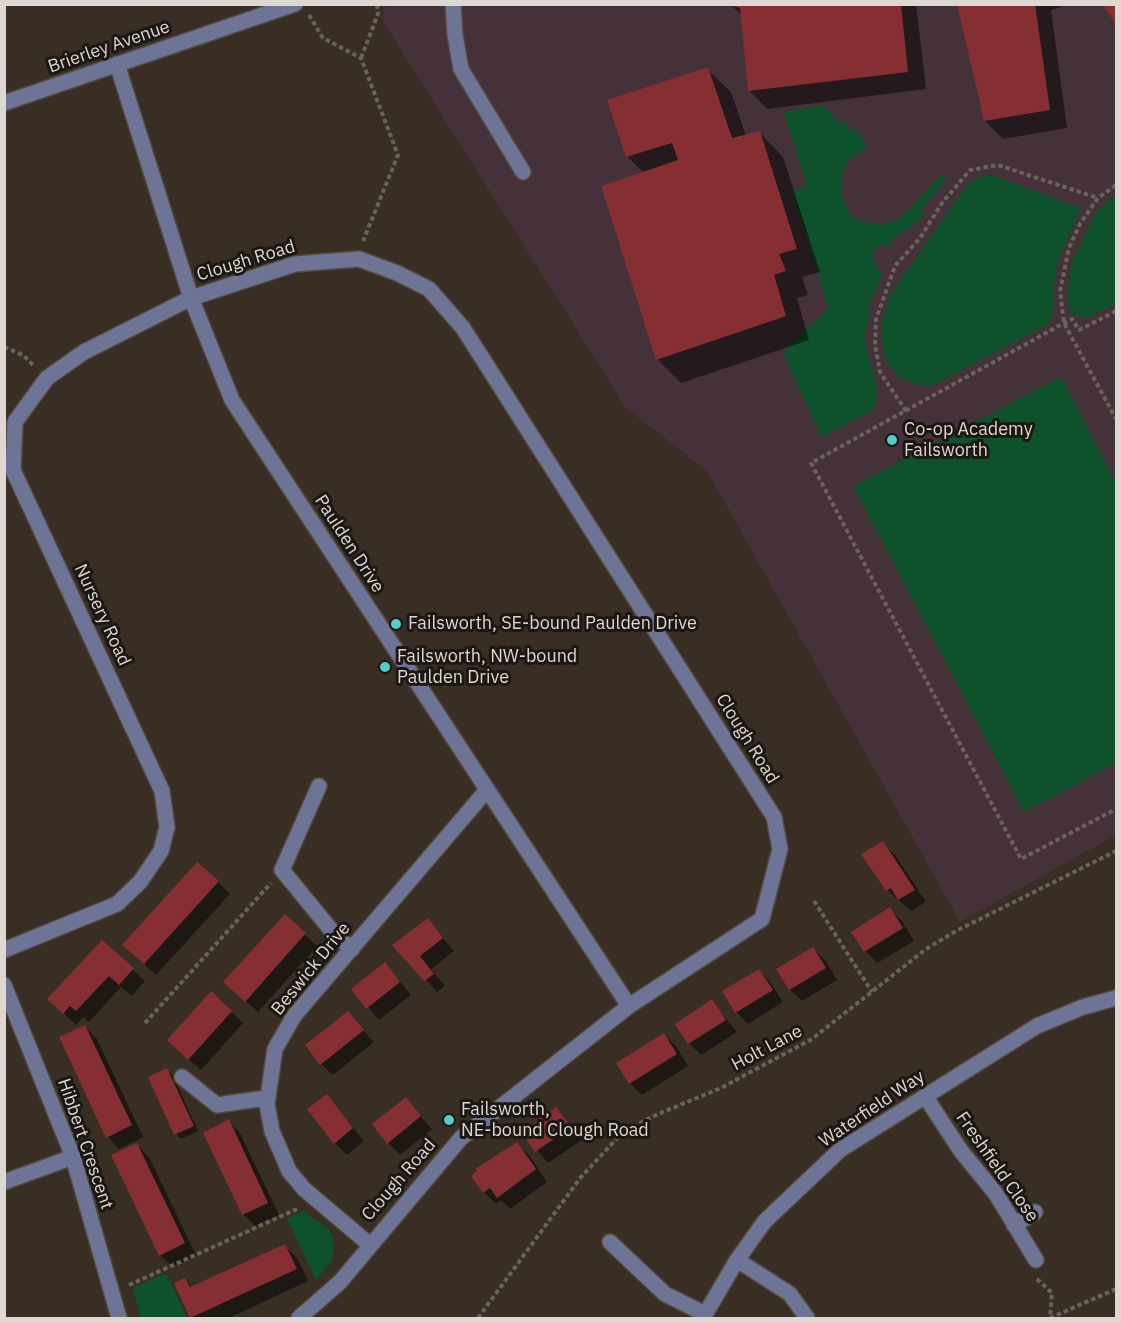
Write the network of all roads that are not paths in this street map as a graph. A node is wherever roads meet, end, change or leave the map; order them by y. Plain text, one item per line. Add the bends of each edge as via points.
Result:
1 (453, 4) edge
2 (301, 9) edge
3 (117, 64) junction
4 (4, 104) edge
5 (523, 172) dead end
6 (191, 298) junction
7 (319, 786) dead end
8 (486, 791) junction
9 (352, 949) junction
10 (4, 950) edge
11 (4, 985) edge
12 (1116, 998) edge
13 (629, 1006) junction
14 (182, 1077) dead end
15 (925, 1096) junction
16 (266, 1098) junction
17 (73, 1157) junction
18 (4, 1182) edge
19 (1035, 1212) dead end
20 (1014, 1225) junction
21 (610, 1242) dead end
22 (369, 1244) junction
23 (737, 1260) junction
24 (1036, 1260) road end
25 (704, 1316) edge
26 (119, 1318) edge
27 (299, 1318) edge
28 (807, 1318) edge

1 - 5 street via 461,69
2 - 3 street, Brierley Avenue
3 - 4 street, Brierley Avenue
3 - 6 street, Paulden Drive
6 - 8 street, Paulden Drive via 231,400
6 - 10 street, Nursery Road via 84,352 47,378 15,422 13,470 162,791 167,828 161,851 140,882 117,904
6 - 13 street, Clough Road via 295,264 359,259 429,289 463,328 774,817 780,849 762,919
7 - 9 street via 282,870 336,936
8 - 9 street, Beswick Drive
8 - 13 street, Paulden Drive
9 - 16 street, Beswick Drive via 285,1031 275,1049
11 - 17 street, Hibbert Crescent
12 - 15 street, Waterfield Way via 1037,1026
13 - 22 street, Clough Road via 460,1138
14 - 16 street via 217,1105
15 - 20 street, Freshfield Close
15 - 23 street, Waterfield Way via 840,1150 765,1221
16 - 22 street, Beswick Drive via 272,1131 289,1171 304,1189
17 - 18 street
17 - 26 street, Hibbert Crescent
19 - 20 street
20 - 24 street, Freshfield Close
21 - 25 street via 665,1294
22 - 27 street, Clough Road via 340,1282
23 - 25 street, Waterfield Way
23 - 28 street via 790,1294

